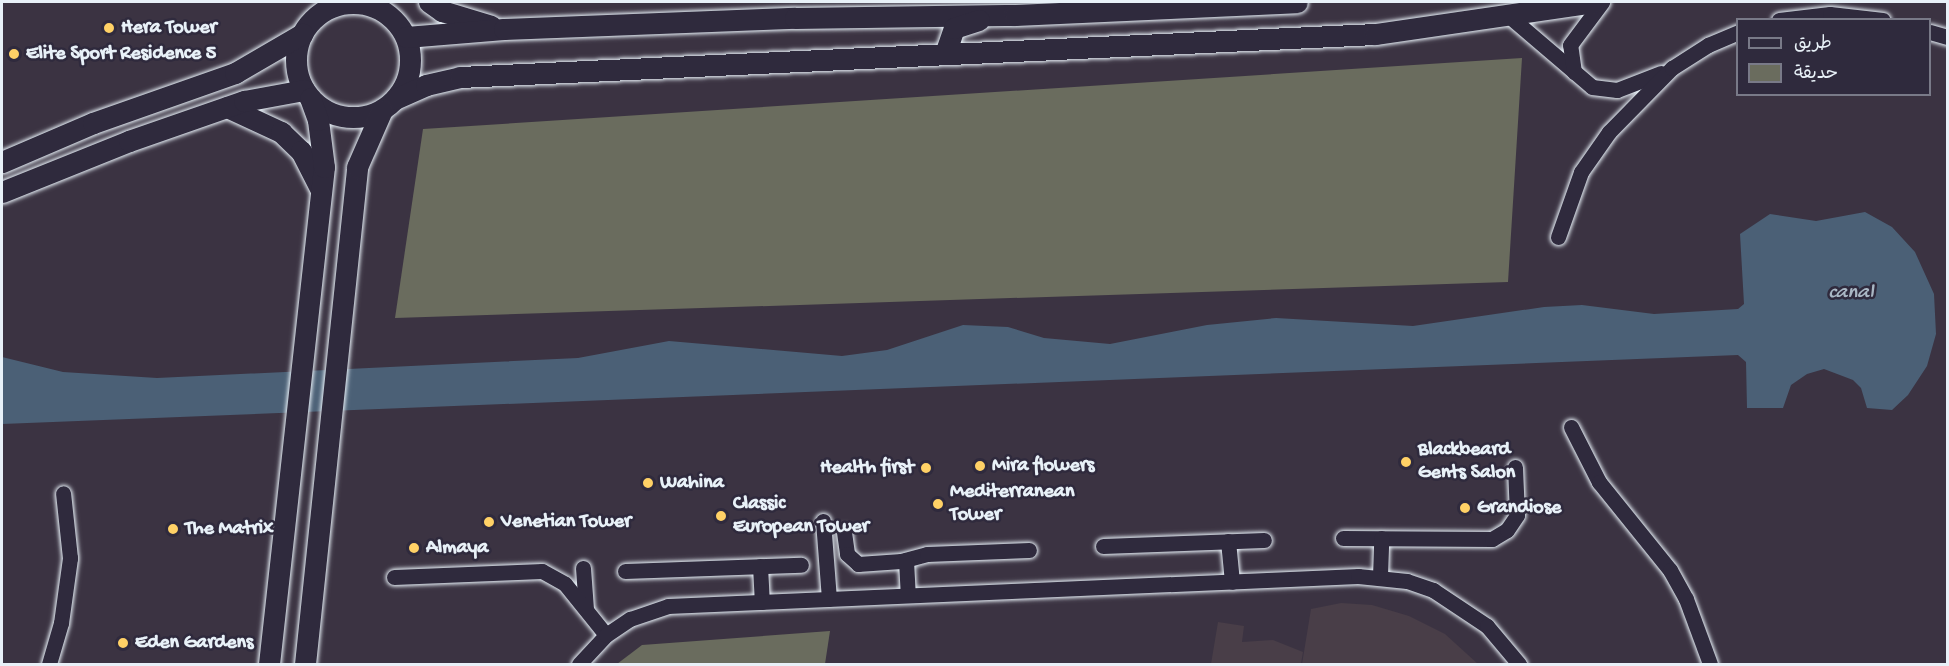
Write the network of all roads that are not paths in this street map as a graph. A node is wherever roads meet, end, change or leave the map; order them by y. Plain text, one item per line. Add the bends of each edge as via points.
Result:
1 (429, 2) edge
2 (1297, 2) edge
3 (1594, 2) edge
4 (1602, 2) edge
5 (326, 7) edge
6 (393, 10) edge
7 (1015, 15) junction
8 (1509, 16) junction
9 (1796, 18) edge
10 (1865, 18) edge
11 (504, 29) junction
12 (1736, 32) edge
13 (1931, 33) edge
14 (302, 34) junction
15 (406, 37) junction
16 (1947, 37) edge
17 (946, 51) junction
18 (1672, 69) junction
19 (1577, 78) junction
20 (307, 94) junction
21 (388, 105) junction
22 (227, 107) junction
23 (2, 162) edge
24 (321, 190) junction
25 (2, 192) edge
26 (1558, 237) dead end
27 (1571, 427) dead end
28 (1515, 467) dead end
29 (63, 493) dead end
30 (823, 521) dead end
31 (844, 532) dead end
32 (1342, 538) dead end
33 (1381, 538) junction
34 (1264, 540) dead end
35 (1228, 541) junction
36 (1102, 546) dead end
37 (1029, 550) dead end
38 (906, 560) junction
39 (801, 565) dead end
40 (760, 566) junction
41 (583, 568) dead end
42 (625, 572) dead end
43 (1380, 576) junction
44 (394, 577) dead end
45 (1232, 582) junction
46 (908, 595) junction
47 (829, 598) junction
48 (762, 602) junction
49 (586, 609) junction
50 (606, 635) junction
51 (308, 662) edge
52 (49, 664) edge
53 (269, 664) edge
54 (579, 664) edge
55 (1519, 664) edge
56 (1710, 664) edge

1 - 11 street via 442,11
2 - 7 street
3 - 8 street
4 - 19 street via 1570,45 1570,61
5 - 6 street via 359,3
5 - 14 street
6 - 15 street
7 - 11 street
7 - 17 street via 959,24 950,33
8 - 17 street via 1364,34
8 - 19 street via 1539,38
9 - 10 street via 1830,14
11 - 15 street
12 - 18 street
13 - 16 street
14 - 20 street via 296,62
14 - 23 street via 235,73 93,123
15 - 21 street via 410,50 408,76
17 - 21 street via 460,77 426,85
18 - 19 street via 1617,90 1592,87
18 - 26 street via 1625,114 1594,152 1573,190
20 - 21 street via 336,115 359,117
20 - 22 street
20 - 24 street via 322,148
21 - 51 street via 357,167
22 - 24 street via 281,132 301,151
22 - 25 street
24 - 53 street
27 - 56 street via 1599,482 1670,570 1686,599
28 - 33 street via 1516,515 1500,536 1483,540
29 - 52 street via 69,525 68,591
30 - 47 street
31 - 38 street via 847,554 854,562
32 - 33 street
33 - 43 street
34 - 35 street
35 - 36 street
35 - 45 street
37 - 38 street via 927,555
38 - 46 street
39 - 40 street
40 - 42 street
40 - 48 street
41 - 49 street
43 - 45 street
43 - 55 street via 1433,590 1459,605 1487,626
44 - 49 street via 542,571 559,578
45 - 46 street
46 - 47 street
47 - 48 street
48 - 50 street via 668,606 630,619
49 - 50 street
50 - 54 street

